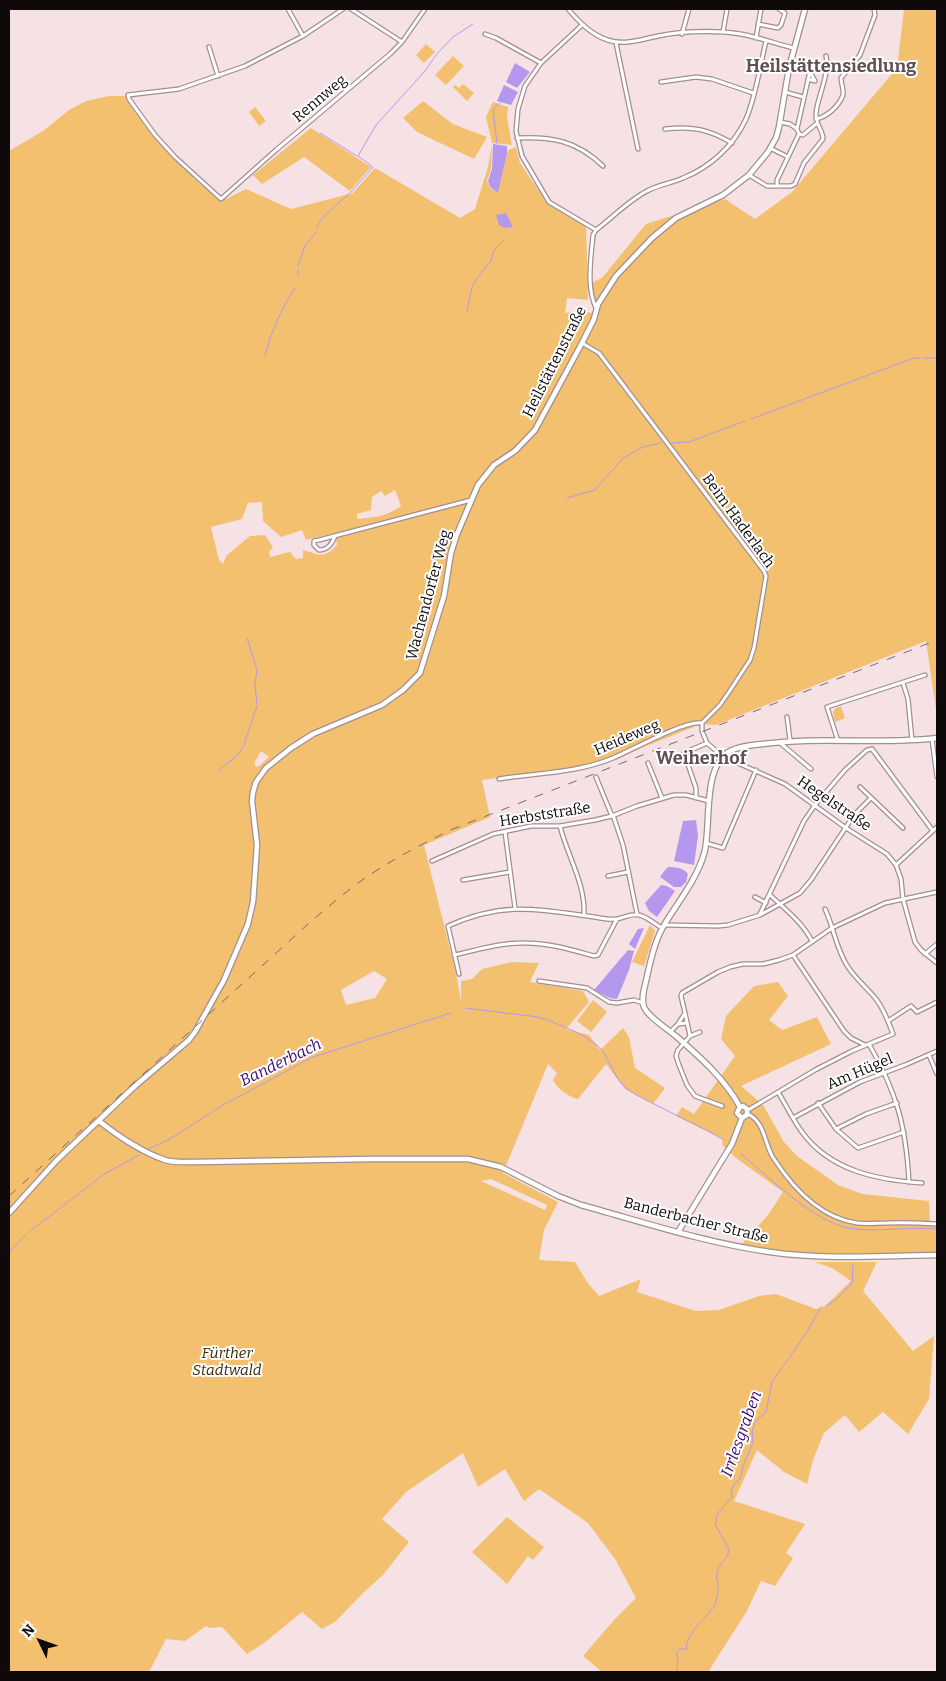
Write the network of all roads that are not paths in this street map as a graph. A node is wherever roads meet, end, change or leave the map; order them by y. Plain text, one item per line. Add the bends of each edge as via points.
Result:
1 (288, 9) edge
2 (343, 9) edge
3 (352, 9) edge
4 (425, 9) edge
5 (568, 9) edge
6 (689, 9) edge
7 (727, 9) edge
8 (762, 9) edge
9 (778, 9) edge
10 (805, 9) edge
11 (874, 9) edge
12 (582, 24) junction
13 (758, 24) junction
14 (723, 32) junction
15 (485, 34) dead end
16 (682, 34) junction
17 (303, 36) junction
18 (756, 38) junction
19 (766, 41) junction
20 (402, 42) junction
21 (616, 43) junction
22 (208, 47) dead end
23 (793, 48) junction
24 (826, 56) dead end
25 (541, 63) junction
26 (804, 68) dead end
27 (810, 71) junction
28 (218, 76) junction
29 (808, 79) junction
30 (814, 81) junction
31 (661, 82) dead end
32 (823, 83) junction
33 (784, 92) junction
34 (753, 94) junction
35 (804, 97) junction
36 (816, 119) junction
37 (780, 122) junction
38 (816, 124) junction
39 (665, 129) dead end
40 (797, 129) junction
41 (799, 134) junction
42 (517, 138) junction
43 (732, 143) junction
44 (770, 148) junction
45 (638, 149) dead end
46 (788, 157) junction
47 (603, 166) dead end
48 (749, 175) junction
49 (776, 185) junction
50 (596, 230) junction
51 (596, 309) junction
52 (582, 343) junction
53 (472, 500) junction
54 (335, 536) junction
55 (925, 676) dead end
56 (903, 683) junction
57 (787, 717) dead end
58 (702, 723) junction
59 (935, 739) edge
60 (790, 740) junction
61 (912, 740) junction
62 (838, 741) junction
63 (873, 741) junction
64 (779, 742) junction
65 (707, 743) junction
66 (872, 749) junction
67 (722, 756) junction
68 (648, 763) dead end
69 (811, 769) dead end
70 (756, 770) junction
71 (596, 776) dead end
72 (937, 777) edge
73 (499, 779) dead end
74 (860, 787) dead end
75 (662, 798) junction
76 (696, 798) junction
77 (871, 798) junction
78 (709, 801) junction
79 (815, 805) junction
80 (612, 815) junction
81 (560, 826) junction
82 (846, 828) junction
83 (903, 828) dead end
84 (937, 828) edge
85 (933, 831) junction
86 (505, 832) junction
87 (706, 843) junction
88 (432, 861) dead end
89 (896, 865) junction
90 (510, 872) junction
91 (628, 872) junction
92 (608, 876) dead end
93 (463, 880) dead end
94 (937, 892) edge
95 (770, 896) junction
96 (755, 897) dead end
97 (904, 899) junction
98 (766, 903) junction
99 (780, 904) junction
100 (515, 908) junction
101 (825, 909) dead end
102 (637, 914) junction
103 (584, 915) junction
104 (760, 915) junction
105 (617, 919) junction
106 (663, 927) junction
107 (832, 928) junction
108 (812, 941) junction
109 (937, 944) edge
110 (793, 954) junction
111 (925, 954) junction
112 (454, 955) junction
113 (937, 963) edge
114 (459, 974) dead end
115 (539, 980) dead end
116 (937, 1002) edge
117 (643, 1003) junction
118 (684, 1013) junction
119 (888, 1021) junction
120 (687, 1023) junction
121 (678, 1024) junction
122 (671, 1032) junction
123 (700, 1032) dead end
124 (690, 1036) junction
125 (684, 1043) junction
126 (867, 1044) junction
127 (937, 1051) edge
128 (930, 1055) junction
129 (885, 1073) junction
130 (937, 1074) edge
131 (778, 1092) junction
132 (818, 1103) junction
133 (897, 1103) junction
134 (722, 1106) dead end
135 (740, 1107) junction
136 (748, 1112) junction
137 (742, 1118) junction
138 (794, 1118) junction
139 (99, 1121) junction
140 (836, 1129) junction
141 (904, 1132) junction
142 (909, 1182) junction
143 (922, 1183) dead end
144 (9, 1213) edge
145 (937, 1224) edge
146 (678, 1232) junction
147 (937, 1254) edge

1 - 17 street
2 - 17 street
3 - 20 street
4 - 20 street, Rennweg
5 - 12 street
6 - 16 street
7 - 14 street
8 - 13 street
9 - 13 street via 785,13 778,28
10 - 23 street, Heilstättenstraße
11 - 36 street via 875,15 860,54 841,78 844,92 832,111 824,118
12 - 21 street via 594,34
12 - 25 street
13 - 18 street
14 - 16 street
14 - 18 street
15 - 25 street
16 - 21 street
17 - 28 street via 271,54
18 - 19 street
19 - 23 street
19 - 34 street
20 - 28 street, Rennweg via 222,199 155,135 128,95 179,89
21 - 45 street
22 - 28 street
23 - 33 street, Heilstättenstraße
24 - 32 street
25 - 42 street via 522,94 516,120
26 - 27 street
27 - 29 street
27 - 30 street
29 - 30 street
29 - 35 street
30 - 32 street
31 - 34 street via 712,79
32 - 36 street
33 - 35 street
33 - 37 street, Heilstättenstraße
34 - 43 street via 746,118
35 - 40 street
36 - 38 street
37 - 40 street
37 - 44 street, Heilstättenstraße
38 - 41 street via 803,135
38 - 49 street via 823,139 804,164 795,184
39 - 43 street via 699,128
40 - 41 street
41 - 46 street
42 - 47 street via 561,141
42 - 50 street via 522,156 549,202
43 - 50 street via 704,168 640,195
44 - 46 street
44 - 48 street, Heilstättenstraße
46 - 49 street
48 - 49 street via 767,186
48 - 51 street, Heilstättenstraße via 723,196 676,218 652,238 616,276
50 - 51 street via 590,272 592,300
51 - 52 street, Heilstättenstraße
52 - 53 street, Heilstättenstraße via 535,430 515,451 494,465 478,485
52 - 58 street, Beim Haderlach via 599,353 766,576 750,660 720,705
53 - 54 street
53 - 139 street, Wachendorfer Weg via 457,534 444,596 420,673 387,702 313,734 260,774 252,792 257,845 253,902 248,924 224,980 189,1040
54 - 54 street via 314,541 314,545 324,550
55 - 56 street
56 - 61 street
56 - 62 street via 827,707
57 - 60 street
58 - 65 street
58 - 73 street, Heideweg via 594,764 550,774
59 - 61 street
59 - 72 street
60 - 62 street
60 - 64 street
61 - 63 street
62 - 63 street
63 - 66 street
64 - 67 street via 744,747
64 - 69 street
65 - 67 street
65 - 76 street via 684,753 696,788
66 - 79 street via 845,770
66 - 85 street
67 - 70 street, Hegelstraße
67 - 78 street
68 - 75 street
70 - 79 street, Hegelstraße via 785,784
70 - 87 street via 722,848
71 - 80 street
74 - 77 street
75 - 76 street, Herbststraße via 677,794
75 - 80 street, Herbststraße
76 - 78 street, Herbststraße
77 - 82 street
77 - 83 street
78 - 87 street
79 - 82 street, Hegelstraße
79 - 95 street via 804,821
80 - 81 street, Herbststraße
80 - 91 street
81 - 86 street, Herbststraße via 531,826
81 - 103 street via 580,882
82 - 89 street, Hegelstraße via 881,848
82 - 99 street via 800,893
84 - 85 street
85 - 89 street
86 - 88 street, Herbststraße
86 - 90 street
87 - 106 street via 700,865
89 - 97 street, Hegelstraße
90 - 93 street
90 - 100 street
91 - 92 street
91 - 102 street
94 - 97 street
95 - 98 street
95 - 99 street
96 - 98 street
97 - 107 street via 885,903
97 - 111 street, Hegelstraße via 916,942
98 - 104 street
99 - 104 street
99 - 108 street via 800,923
100 - 103 street
100 - 112 street via 470,917 448,926
101 - 107 street
102 - 105 street
102 - 106 street
103 - 105 street
104 - 106 street via 718,926
105 - 112 street via 598,955 594,956 527,943 504,944
106 - 117 street via 653,954
107 - 108 street
107 - 119 street via 849,969 878,1002
108 - 110 street
109 - 111 street
110 - 118 street via 763,964 743,964 718,972 682,993
110 - 126 street via 844,1031 851,1038
111 - 113 street
112 - 114 street
115 - 117 street via 587,988 609,1002 634,1000
116 - 119 street via 917,1012 911,1006
117 - 122 street via 644,1009
118 - 120 street
118 - 121 street
119 - 126 street via 893,1034
120 - 121 street
120 - 124 street
121 - 122 street
122 - 125 street
123 - 124 street
124 - 125 street
125 - 134 street via 676,1056 691,1092
125 - 135 street via 720,1077
126 - 129 street
126 - 131 street
127 - 128 street, Am Hügel
128 - 129 street, Am Hügel
128 - 130 street
129 - 132 street, Am Hügel
129 - 133 street
131 - 136 street
131 - 138 street
132 - 138 street, Am Hügel
132 - 140 street
133 - 140 street
133 - 141 street
135 - 136 street via 745,1107
135 - 137 street via 737,1113
136 - 137 street
136 - 145 street via 766,1137 773,1158 809,1200 829,1214 863,1223
137 - 146 street via 732,1144
138 - 142 street via 812,1144 840,1164 872,1176
139 - 144 street, Wachendorfer Weg via 57,1160
139 - 146 street, Banderbacher Straße via 150,1153 173,1161 468,1159 507,1170 569,1201
140 - 141 street via 861,1148
141 - 142 street
142 - 143 street
146 - 147 street, Banderbacher Straße via 790,1255

